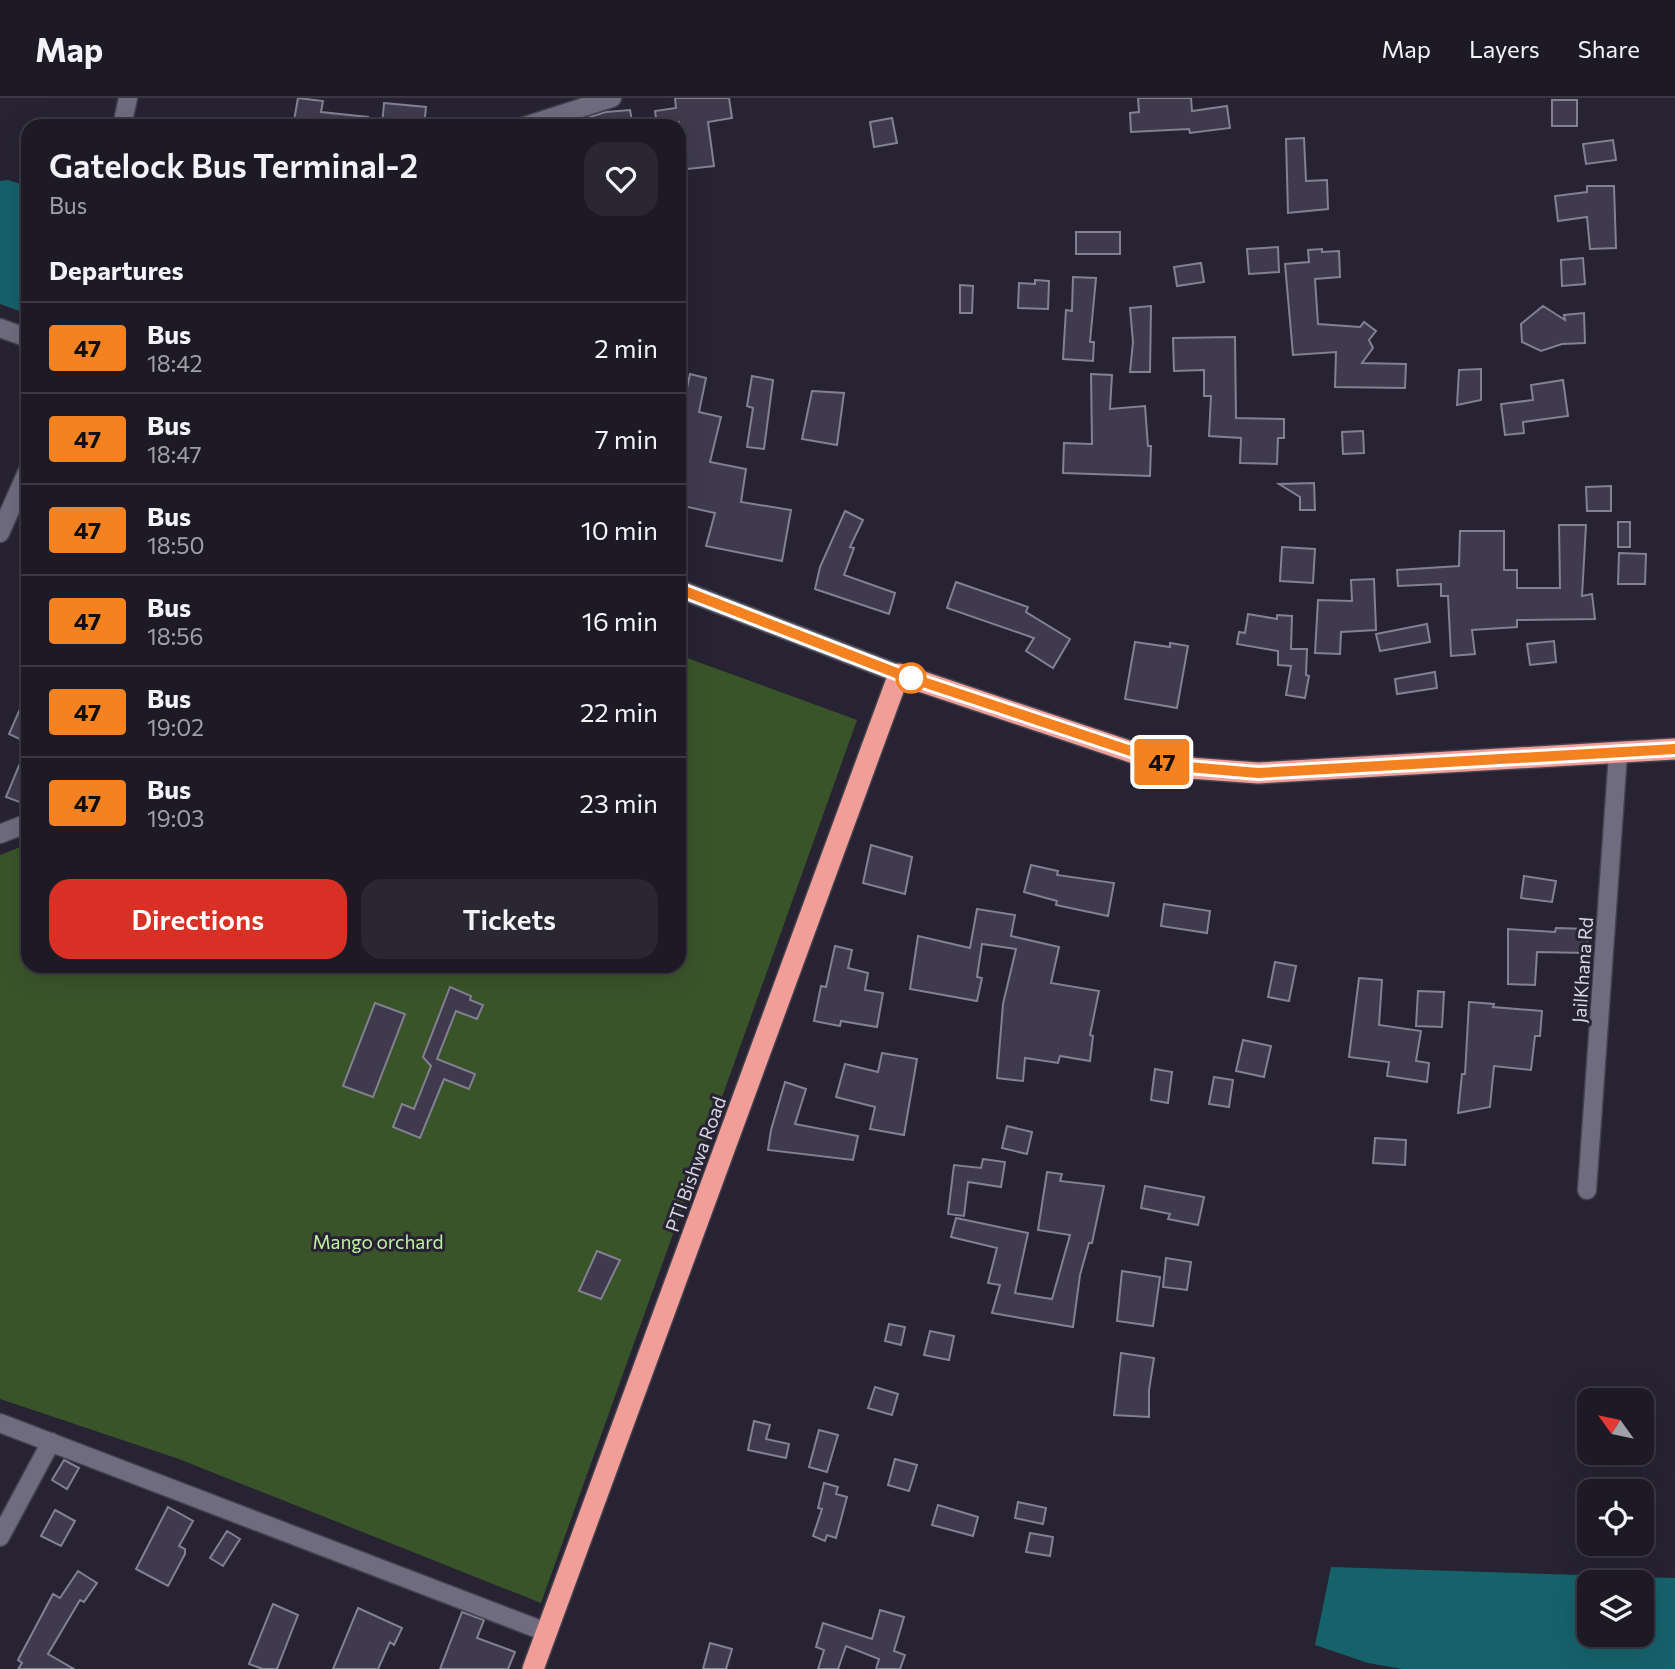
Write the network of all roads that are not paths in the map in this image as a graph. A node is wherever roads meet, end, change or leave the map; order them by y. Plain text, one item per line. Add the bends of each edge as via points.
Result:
1 (128, 98) edge
2 (611, 98) edge
3 (124, 119) edge
4 (546, 119) edge
5 (0, 328) edge
6 (21, 336) edge
7 (21, 486) edge
8 (0, 533) edge
9 (686, 592) edge
10 (899, 674) junction
11 (1675, 749) edge
12 (1618, 754) junction
13 (21, 826) edge
14 (0, 834) edge
15 (1587, 1189) dead end
16 (0, 1423) edge
17 (51, 1442) junction
18 (0, 1537) edge
19 (546, 1632) junction
20 (533, 1669) edge

1 - 3 street
2 - 4 street
5 - 6 street
7 - 8 street
9 - 10 street
10 - 12 highway via 1176,766 1258,773
10 - 19 highway, PTI Bishwa Road
11 - 12 highway
12 - 15 street, JailKhana Rd
13 - 14 street
16 - 17 street
17 - 18 street
17 - 19 street
19 - 20 highway, PTI Bishwa Road

